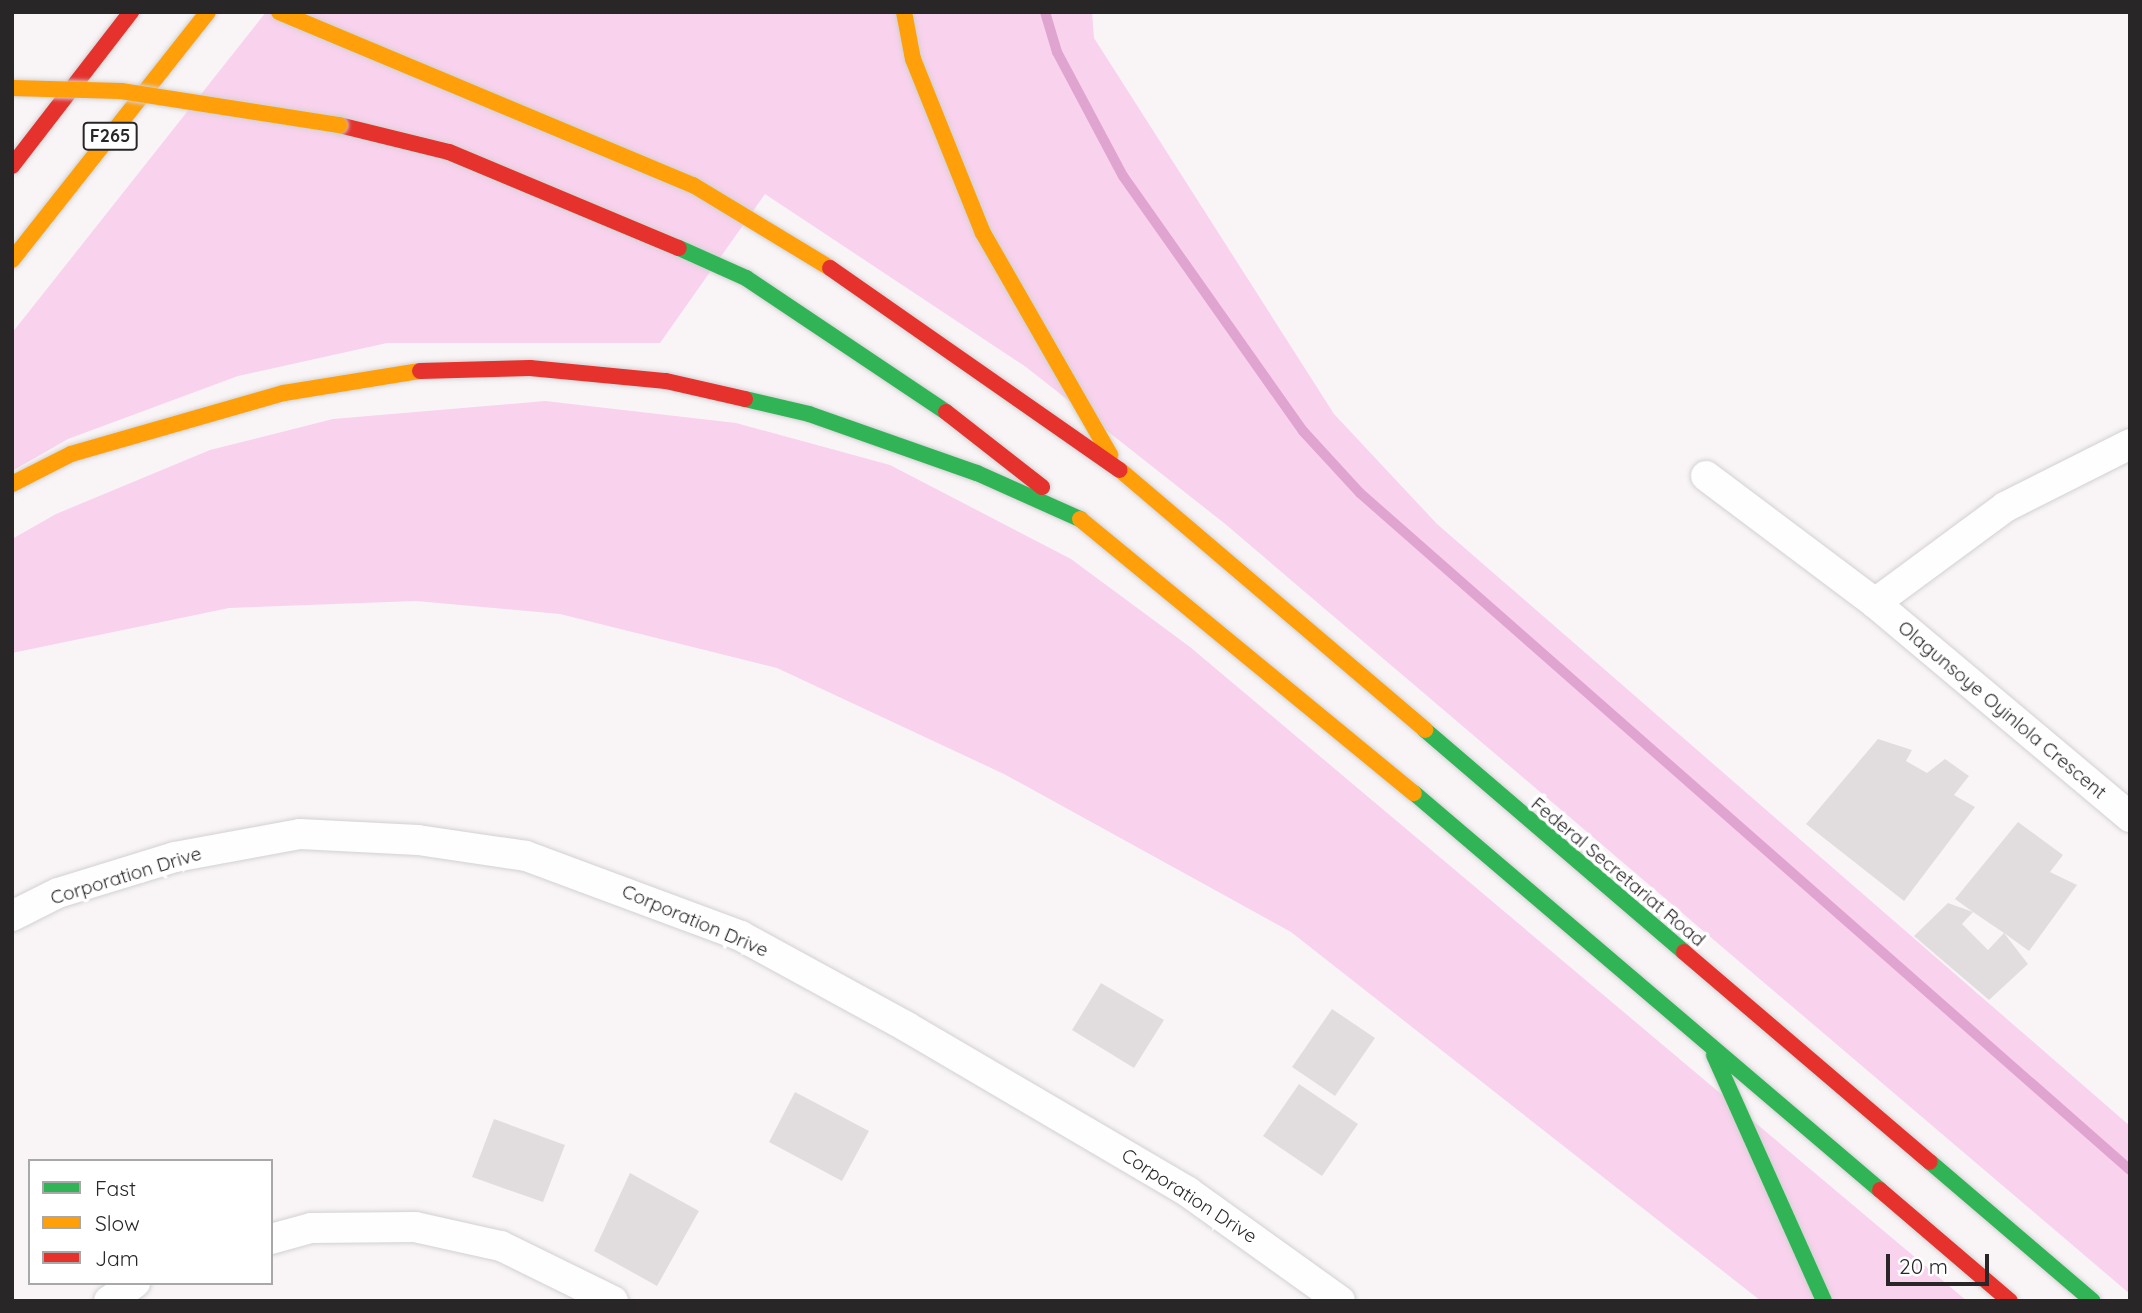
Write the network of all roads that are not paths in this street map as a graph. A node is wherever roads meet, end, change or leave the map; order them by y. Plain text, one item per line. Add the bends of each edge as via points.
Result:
1 (131, 12) edge
2 (208, 12) edge
3 (279, 12) edge
4 (904, 12) edge
5 (12, 88) edge
6 (12, 166) edge
7 (12, 260) edge
8 (2130, 444) edge
9 (1120, 470) junction
10 (1706, 476) dead end
11 (12, 484) edge
12 (1080, 519) junction
13 (1875, 603) junction
14 (2130, 817) edge
15 (12, 916) edge
16 (1710, 1046) junction
17 (273, 1238) edge
18 (132, 1285) edge
19 (109, 1301) edge
20 (613, 1301) edge
21 (1340, 1301) edge
22 (1824, 1301) edge
23 (2010, 1301) edge
24 (2093, 1301) edge

1 - 6 main road, F265
2 - 7 main road, F265
3 - 9 main road via 693,185 770,226
4 - 9 main road via 946,150 989,245
5 - 12 main road, bridge via 121,91 326,123 449,152 654,231 746,278 995,448
8 - 13 street via 2005,508
9 - 24 main road, Federal Secretariat Road
10 - 13 street, Olagunsoye Oyinlola Crescent
11 - 12 main road via 71,454 284,393 441,368 530,368 666,381 809,414 977,473
12 - 16 main road
13 - 14 street, Olagunsoye Oyinlola Crescent
15 - 21 street, Corporation Drive via 58,893 175,857 299,834 418,840 526,856 741,936 1188,1192
16 - 22 main road
16 - 23 main road
17 - 20 street via 311,1228 415,1227 500,1246
18 - 19 street

